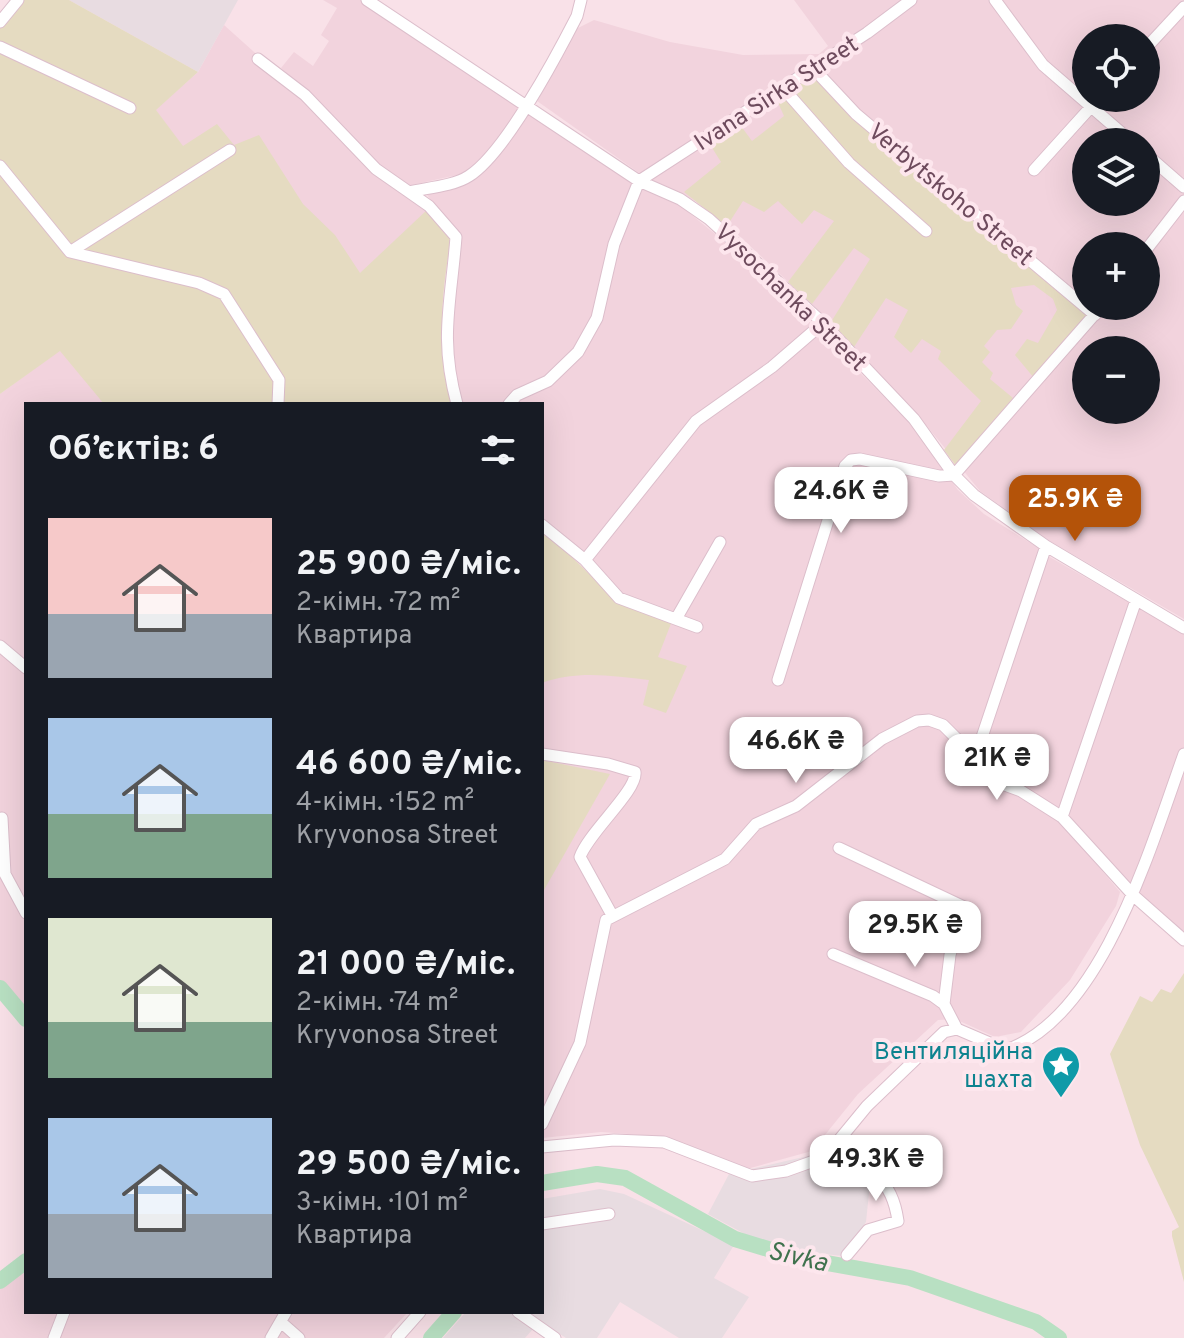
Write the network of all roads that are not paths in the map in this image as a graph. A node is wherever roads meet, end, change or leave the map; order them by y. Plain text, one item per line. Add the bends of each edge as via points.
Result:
1 (18, 0) edge
2 (367, 0) edge
3 (581, 0) edge
4 (911, 0) edge
5 (995, 0) edge
6 (1184, 7) edge
7 (0, 22) edge
8 (1160, 33) edge
9 (0, 47) edge
10 (258, 59) dead end
11 (813, 68) junction
12 (1072, 86) edge
13 (783, 88) junction
14 (528, 104) junction
15 (130, 108) dead end
16 (1086, 112) edge
17 (1104, 112) edge
18 (1119, 128) edge
19 (230, 150) dead end
20 (0, 166) edge
21 (1160, 166) edge
22 (1034, 170) dead end
23 (639, 181) junction
24 (1184, 187) edge
25 (409, 192) junction
26 (1184, 201) edge
27 (926, 231) dead end
28 (1160, 232) edge
29 (70, 252) junction
30 (1072, 290) edge
31 (1090, 320) edge
32 (823, 323) junction
33 (278, 402) edge
34 (456, 402) edge
35 (511, 402) edge
36 (954, 475) junction
37 (544, 527) edge
38 (720, 542) dead end
39 (1046, 546) junction
40 (585, 560) junction
41 (1136, 600) junction
42 (676, 619) junction
43 (697, 627) dead end
44 (1184, 628) edge
45 (0, 646) edge
46 (24, 666) edge
47 (778, 680) dead end
48 (970, 752) junction
49 (544, 754) edge
50 (1184, 754) edge
51 (1062, 817) junction
52 (2, 818) dead end
53 (2, 841) edge
54 (839, 848) dead end
55 (1134, 896) junction
56 (24, 909) edge
57 (612, 915) junction
58 (1184, 940) edge
59 (833, 954) dead end
60 (944, 1004) junction
61 (957, 1029) junction
62 (544, 1120) edge
63 (544, 1147) edge
64 (825, 1157) junction
65 (609, 1214) dead end
66 (544, 1224) edge
67 (847, 1255) dead end
68 (63, 1314) edge
69 (418, 1314) edge
70 (521, 1314) edge
71 (284, 1317) edge
72 (54, 1338) edge
73 (271, 1338) edge
74 (299, 1338) edge
75 (397, 1338) edge
76 (555, 1338) edge

1 - 7 street
2 - 14 street, Vysochanka Street
3 - 14 street via 573,26
4 - 11 street, Ivana Sirka Street
5 - 12 street via 1043,65
6 - 8 street
9 - 15 street
10 - 25 street via 305,95 376,169
11 - 13 street, Ivana Sirka Street
11 - 30 street, Verbytskoho Street via 856,114
13 - 23 street, Ivana Sirka Street
13 - 27 street via 849,163
14 - 23 street, Vysochanka Street
14 - 25 street via 468,177
16 - 22 street
17 - 18 street
19 - 29 street
20 - 29 street
21 - 24 street
23 - 32 street, Vysochanka Street via 709,219
23 - 35 street via 614,244 597,318 578,352 548,381
25 - 34 street via 456,237 446,364
26 - 28 street
29 - 33 street via 199,283 224,294 279,380
31 - 36 street
32 - 36 street, Vysochanka Street via 914,419
32 - 40 street via 696,421
36 - 39 street, Vysochanka Street via 999,515
36 - 47 street via 860,459 845,466
37 - 40 street
38 - 42 street
39 - 41 street, Vysochanka Street
39 - 48 street via 980,743
40 - 42 street via 619,598
41 - 44 street, Vysochanka Street
41 - 51 street
42 - 43 street
45 - 46 street
48 - 51 street via 983,777 1021,791
48 - 57 street via 943,725 929,720 900,729 796,806 756,824 725,859
49 - 57 street via 635,772 633,786 592,832 580,857
50 - 55 street
51 - 55 street
52 - 53 street
53 - 56 street via 5,874
54 - 60 street via 964,907 950,955
55 - 58 street
55 - 61 street via 1081,986 1052,1024 1027,1043 1006,1050
57 - 62 street via 602,932 580,1043
59 - 60 street
60 - 61 street
61 - 64 street via 944,1032 905,1069
63 - 64 street via 664,1142 752,1176
64 - 67 street via 874,1170 895,1199 898,1221 868,1230
65 - 66 street
68 - 72 street
69 - 75 street
70 - 76 street
71 - 73 street
71 - 74 street

